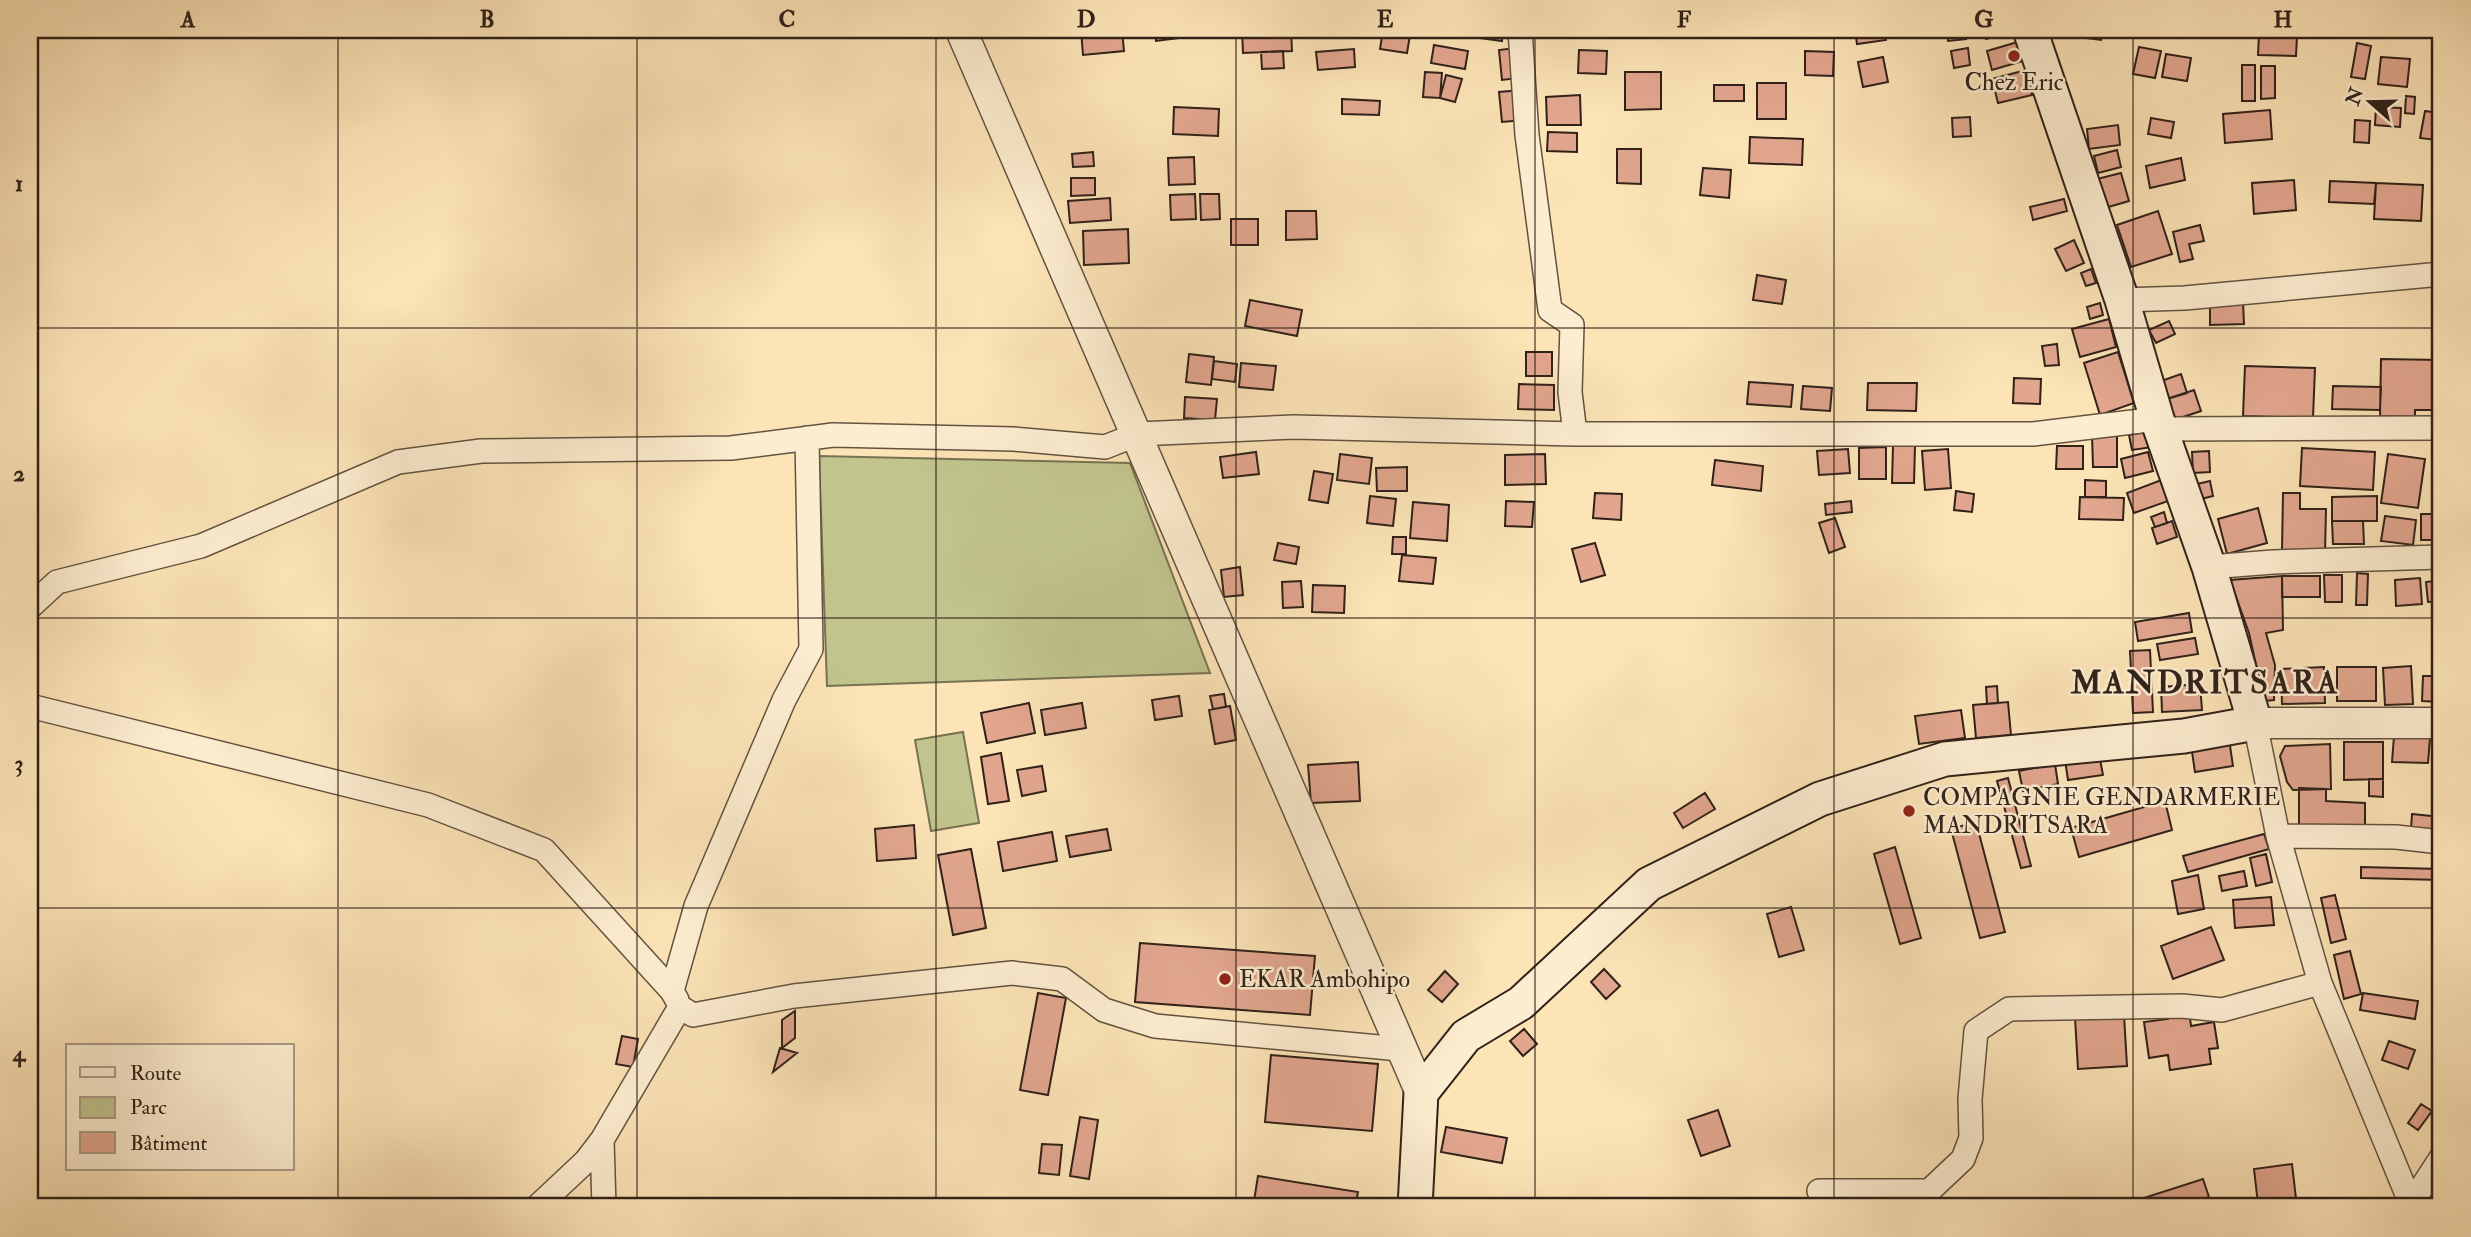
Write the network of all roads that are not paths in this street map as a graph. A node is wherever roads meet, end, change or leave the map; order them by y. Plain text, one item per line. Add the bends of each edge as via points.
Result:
1 (961, 30) edge
2 (1520, 30) edge
3 (2030, 30) edge
4 (2441, 274) edge
5 (2122, 300) junction
6 (2159, 424) junction
7 (2441, 428) edge
8 (1139, 433) junction
9 (1575, 435) junction
10 (807, 438) junction
11 (2441, 557) edge
12 (2209, 567) junction
13 (30, 607) edge
14 (30, 706) edge
15 (2255, 723) junction
16 (2441, 723) edge
17 (2278, 836) junction
18 (2441, 842) edge
19 (2320, 983) junction
20 (676, 999) junction
21 (1400, 1049) junction
22 (1421, 1093) junction
23 (602, 1140) junction
24 (2441, 1158) edge
25 (1819, 1191) dead end
26 (1420, 1199) edge
27 (2410, 1205) edge
28 (537, 1207) edge
29 (604, 1207) edge

1 - 8 street
2 - 9 street via 1527,135 1550,310 1572,325 1570,392
3 - 5 main road
4 - 5 street
5 - 6 main road
6 - 7 street
6 - 9 street via 2033,434
6 - 12 main road
8 - 9 street via 1294,427
8 - 10 street via 1105,446 1014,439
8 - 21 street
10 - 13 street via 731,448 481,451 398,462 201,545 57,582
10 - 20 street via 811,649 784,700 696,906
11 - 12 street
12 - 15 main road
14 - 20 street via 428,805 544,850
15 - 16 street
15 - 17 street
15 - 22 main road via 2184,736 1945,759 1820,799 1649,884 1521,1003 1466,1036
17 - 18 street
17 - 19 street
19 - 25 street via 2221,1010 2182,1006 2009,1009 1976,1031 1971,1138 1963,1159 1929,1191
19 - 27 street
20 - 21 street via 693,1015 793,996 1012,973 1062,978 1104,1010 1155,1026
20 - 23 street
21 - 22 street
22 - 26 main road
23 - 28 street
23 - 29 street
24 - 27 street

